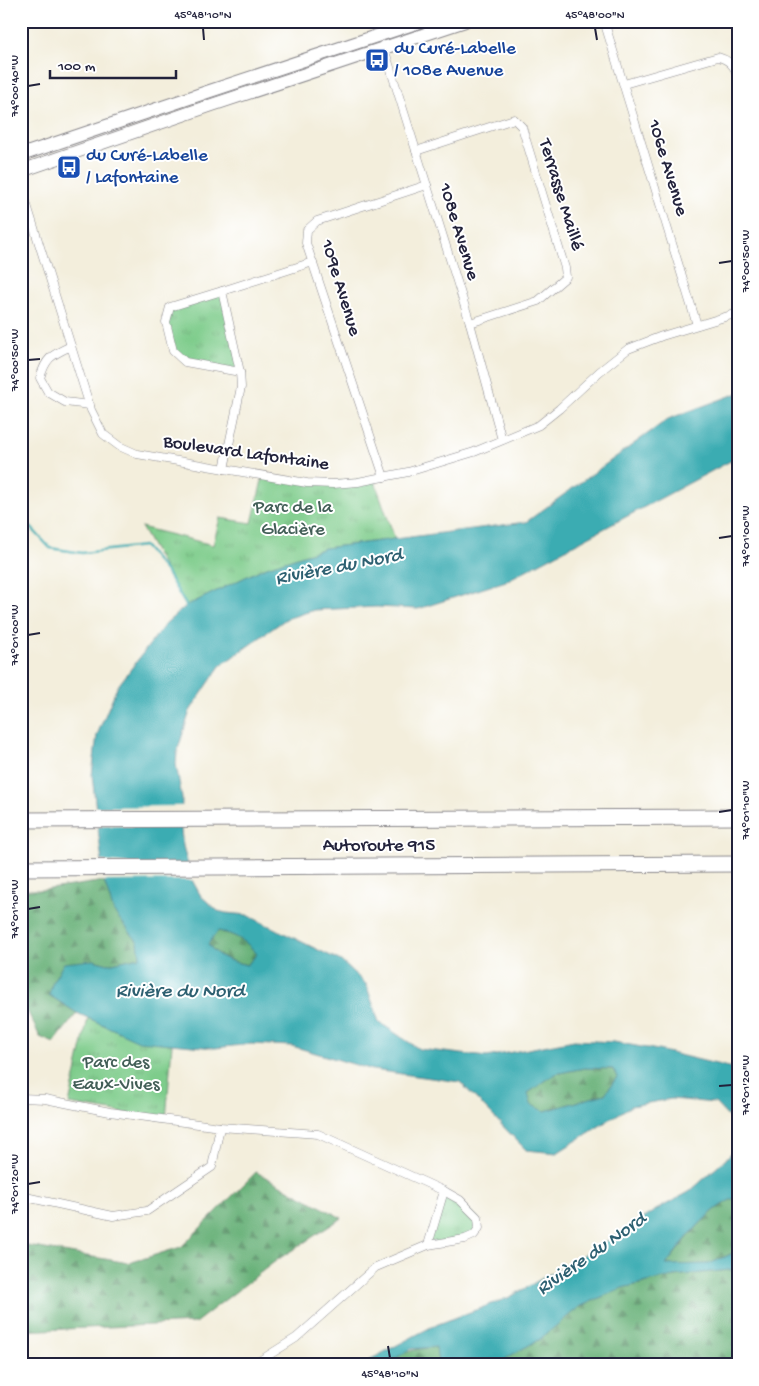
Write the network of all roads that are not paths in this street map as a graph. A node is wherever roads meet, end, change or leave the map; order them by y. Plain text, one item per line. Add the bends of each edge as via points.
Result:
1 (422, 21) edge
2 (465, 21) edge
3 (604, 21) edge
4 (380, 36) junction
5 (384, 48) junction
6 (738, 76) edge
7 (624, 84) junction
8 (207, 92) junction
9 (212, 105) junction
10 (416, 151) junction
11 (21, 155) edge
12 (21, 171) edge
13 (21, 186) edge
14 (427, 186) junction
15 (313, 262) junction
16 (222, 291) junction
17 (738, 313) edge
18 (470, 323) junction
19 (698, 325) junction
20 (71, 346) junction
21 (240, 372) junction
22 (90, 405) junction
23 (502, 440) junction
24 (224, 469) junction
25 (384, 477) junction
26 (738, 816) edge
27 (21, 820) edge
28 (738, 864) edge
29 (21, 868) edge
30 (21, 1098) edge
31 (220, 1127) junction
32 (444, 1191) junction
33 (21, 1196) edge
34 (428, 1245) junction
35 (253, 1365) edge

1 - 4 main road
2 - 5 main road
3 - 7 street, 106e Avenue
4 - 5 street, 108e Avenue
4 - 8 main road
5 - 9 main road
5 - 10 street, 108e Avenue
6 - 7 street via 729,60 718,57
7 - 19 street, 106e Avenue
8 - 9 main road
8 - 11 main road
9 - 12 main road
10 - 14 street, 108e Avenue
10 - 18 street, Terrasse Maillé via 514,119 522,127 566,277 538,301
13 - 20 street, Boulevard Lafontaine
14 - 15 street, 109e Avenue via 317,221 307,230 306,243
14 - 18 street, 108e Avenue
15 - 16 street
15 - 25 street, 109e Avenue
16 - 21 street
16 - 21 street via 170,307 166,322 173,351 185,362
17 - 19 street, Boulevard Lafontaine
18 - 23 street, 108e Avenue
19 - 23 street, Boulevard Lafontaine via 628,349 539,425
20 - 22 street, Boulevard Lafontaine
20 - 22 street via 54,354 44,364 40,378 48,392 65,402
21 - 24 street via 241,387
22 - 24 street, Boulevard Lafontaine via 103,434 119,446 137,454
23 - 25 street, Boulevard Lafontaine via 474,452
24 - 25 street, Boulevard Lafontaine via 324,484
26 - 27 highway, Autoroute 915
28 - 29 highway, Autoroute 915
30 - 31 street
31 - 32 street via 318,1134
31 - 33 street via 212,1167 147,1211 113,1216
32 - 34 street
32 - 34 street via 460,1200 478,1218 479,1228 474,1235 464,1239
34 - 35 street via 376,1267 296,1338

